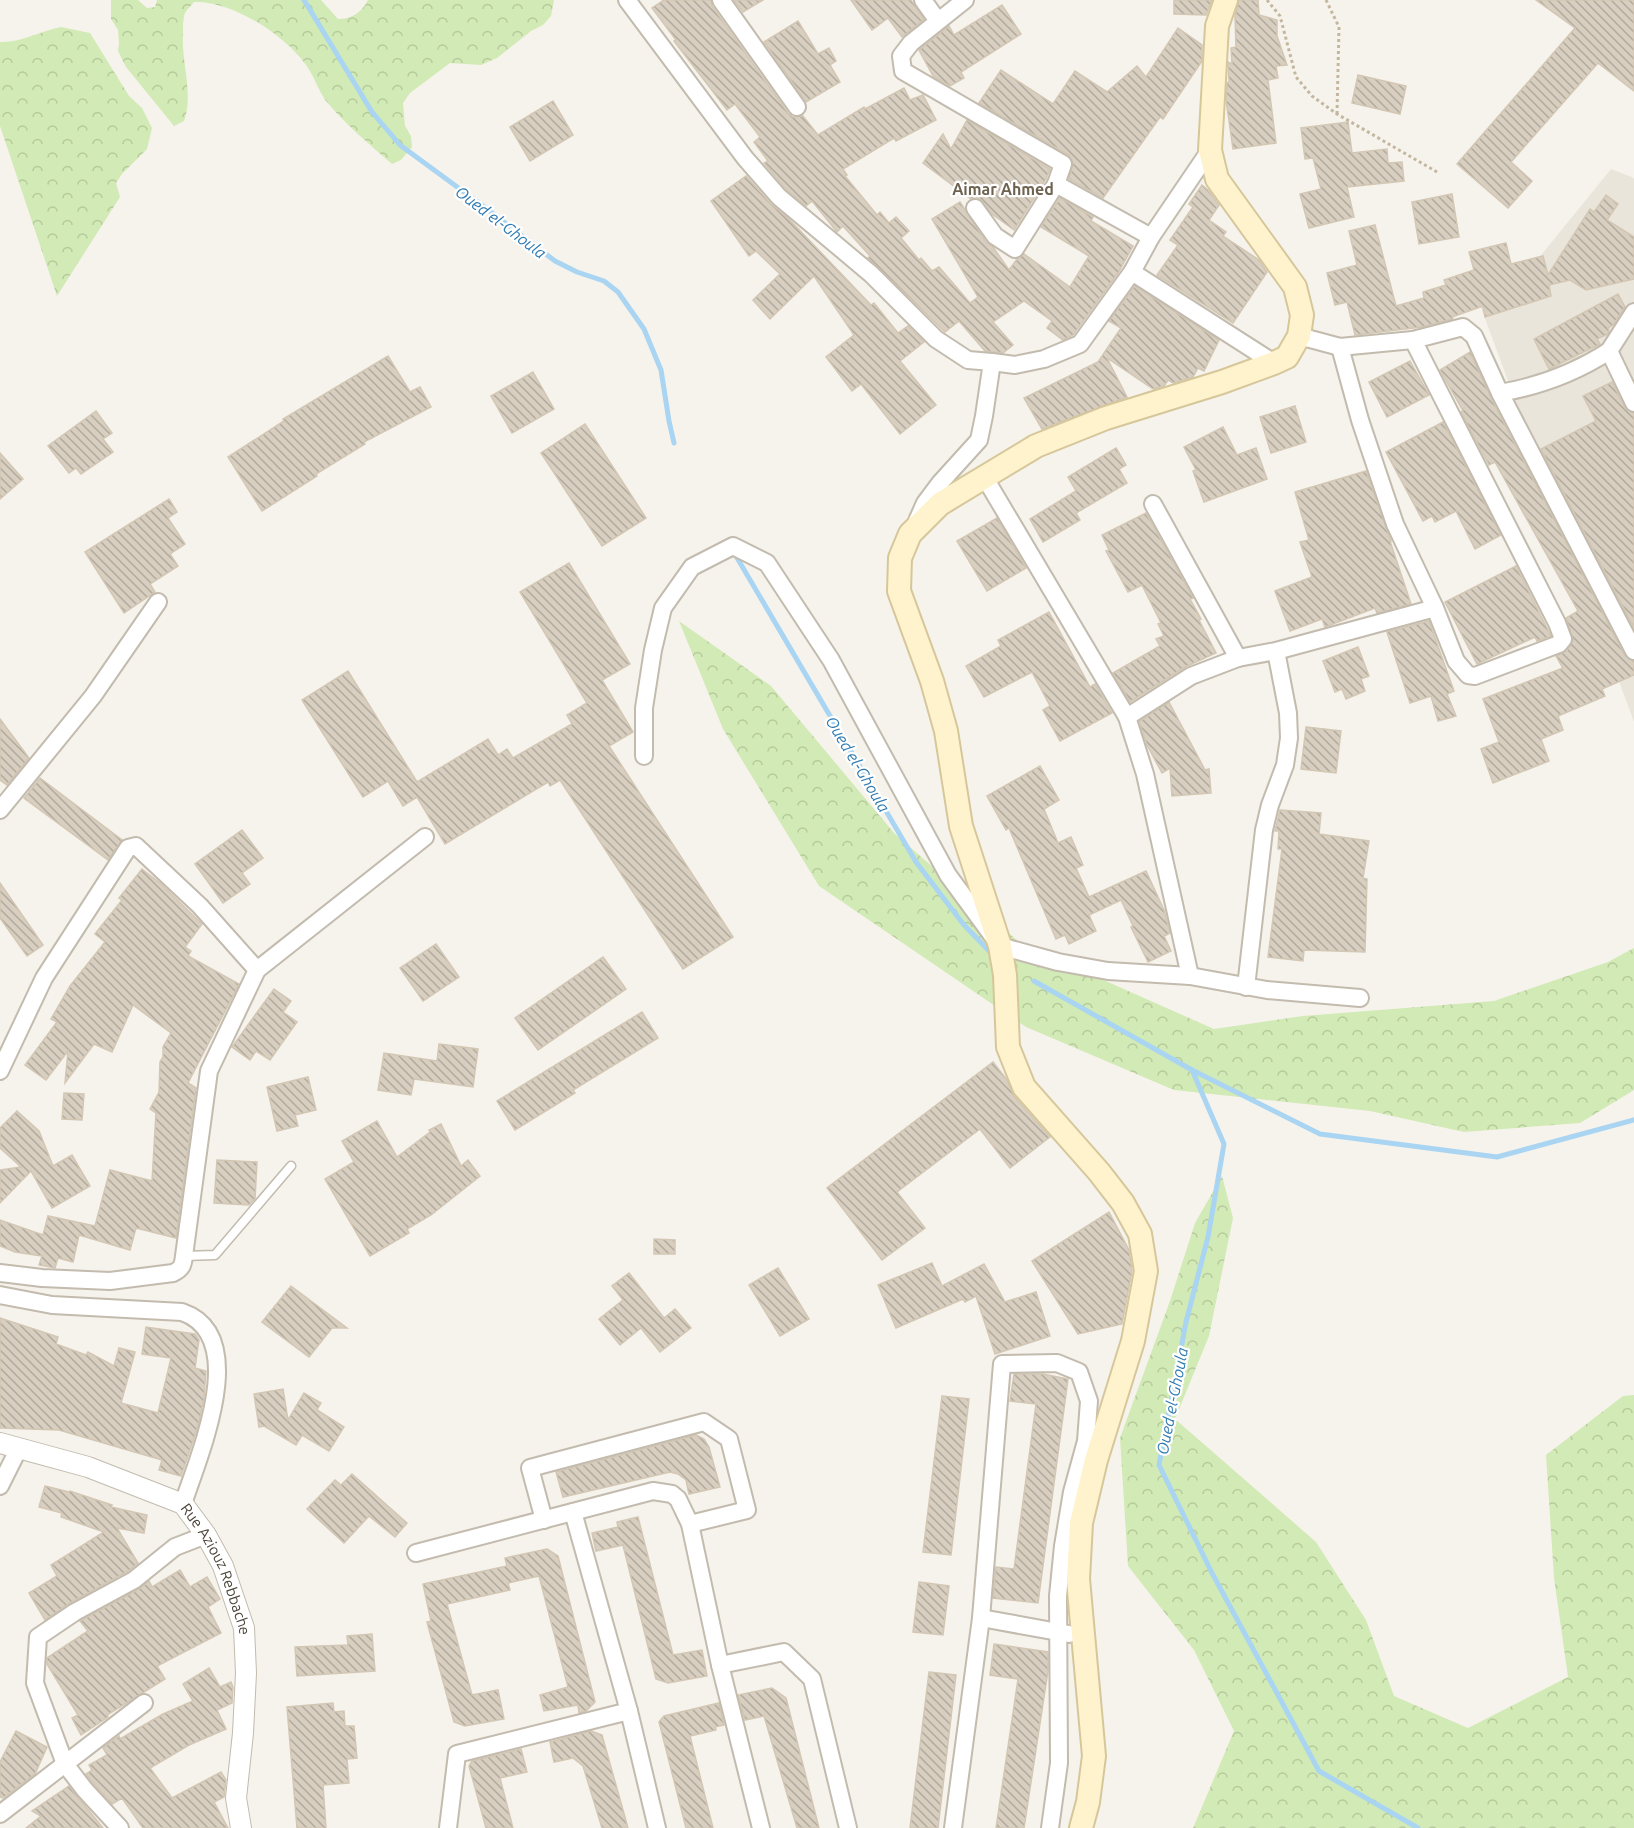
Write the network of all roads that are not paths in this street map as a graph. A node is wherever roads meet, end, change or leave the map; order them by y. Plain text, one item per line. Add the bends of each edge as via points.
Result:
1 (627, 0) edge
2 (721, 0) edge
3 (923, 0) edge
4 (965, 0) edge
5 (1226, 0) edge
6 (938, 21) junction
7 (797, 107) dead end
8 (1210, 150) junction
9 (1056, 184) junction
10 (975, 208) dead end
11 (1152, 237) junction
12 (1132, 272) junction
13 (1634, 312) edge
14 (1299, 336) junction
15 (1413, 340) junction
16 (1340, 347) junction
17 (1609, 351) junction
18 (992, 362) junction
19 (1274, 363) junction
20 (1500, 393) junction
21 (1632, 393) edge
22 (985, 478) junction
23 (1153, 504) dead end
24 (910, 534) junction
25 (158, 602) dead end
26 (1435, 608) junction
27 (1276, 651) junction
28 (1634, 651) edge
29 (1239, 658) junction
30 (1127, 717) junction
31 (644, 756) dead end
32 (0, 810) edge
33 (424, 837) dead end
34 (1000, 946) junction
35 (257, 970) junction
36 (1190, 976) junction
37 (1246, 987) junction
38 (1360, 998) dead end
39 (0, 1071) edge
40 (291, 1166) dead end
41 (184, 1256) junction
42 (0, 1273) edge
43 (0, 1296) edge
44 (9, 1445) edge
45 (0, 1486) edge
46 (183, 1504) junction
47 (573, 1512) junction
48 (544, 1520) junction
49 (690, 1524) junction
50 (206, 1535) junction
51 (416, 1553) dead end
52 (981, 1618) junction
53 (1058, 1633) junction
54 (1083, 1635) junction
55 (720, 1665) junction
56 (144, 1703) dead end
57 (629, 1711) junction
58 (65, 1764) junction
59 (0, 1814) edge
60 (120, 1828) edge
61 (242, 1828) edge
62 (448, 1828) edge
63 (657, 1828) edge
64 (761, 1828) edge
65 (848, 1828) edge
66 (953, 1828) edge
67 (1050, 1828) edge
68 (1081, 1828) edge

1 - 18 street via 745,158 780,197 871,274 936,339 968,360
2 - 7 street
3 - 6 street
4 - 6 street
5 - 8 main road via 1217,26
6 - 9 street via 901,56 903,71 1063,164
8 - 11 street
8 - 14 main road via 1217,179 1295,287 1302,315
9 - 10 street via 1015,249 994,236
9 - 11 street
11 - 12 street
12 - 18 street via 1080,344 1015,366
12 - 19 street
13 - 17 street
14 - 16 street
14 - 19 main road via 1287,357
15 - 16 street
15 - 20 street via 1463,327 1474,336
15 - 26 street via 1563,639 1559,644 1486,672 1468,675 1456,661
16 - 26 street via 1395,524
17 - 20 street via 1562,377
17 - 21 street
18 - 24 street via 979,441 925,503
19 - 22 main road via 1096,422 1036,446
20 - 28 street
22 - 24 main road via 940,504
22 - 30 street
23 - 29 street
24 - 34 main road via 900,558 899,591 932,681 946,731 961,826
25 - 32 street via 93,696
26 - 27 street
27 - 29 street
27 - 37 street via 1288,713 1288,750 1264,830
29 - 30 street via 1191,676
30 - 36 street via 1145,774
31 - 34 street via 644,708 663,608 692,567 733,546 767,563 831,660 948,875
33 - 35 street
34 - 36 street via 1058,963 1108,971
34 - 54 main road via 1008,1047 1024,1087 1123,1203 1140,1234 1146,1271 1133,1341 1081,1523 1078,1580
35 - 39 street via 200,906 132,846 44,978
35 - 41 street via 210,1071
36 - 37 street
37 - 38 street
40 - 41 lane via 215,1255
41 - 42 street via 183,1266 173,1273 110,1281
43 - 46 street via 52,1305 172,1310 191,1315 206,1327 218,1381 214,1408
44 - 45 street
44 - 46 street, Rue Aziouz Rebbache via 88,1467
46 - 50 street, Rue Aziouz Rebbache
47 - 48 street
47 - 49 street via 653,1491 678,1499
47 - 57 street
48 - 49 street via 530,1468 704,1422 729,1439 747,1510
48 - 51 street
49 - 55 street
50 - 58 street via 175,1547 134,1580 38,1637 35,1683
50 - 61 street, Rue Aziouz Rebbache via 223,1566 244,1628 246,1672 236,1798
52 - 53 street
52 - 53 street via 1002,1364 1056,1363 1079,1372 1089,1401 1086,1442 1063,1546
52 - 66 street
53 - 54 street
53 - 67 street via 1059,1763
54 - 68 main road via 1094,1756
55 - 64 street
55 - 65 street via 784,1652 812,1679
56 - 58 street
57 - 62 street via 457,1754
57 - 63 street
58 - 59 street
58 - 60 street

